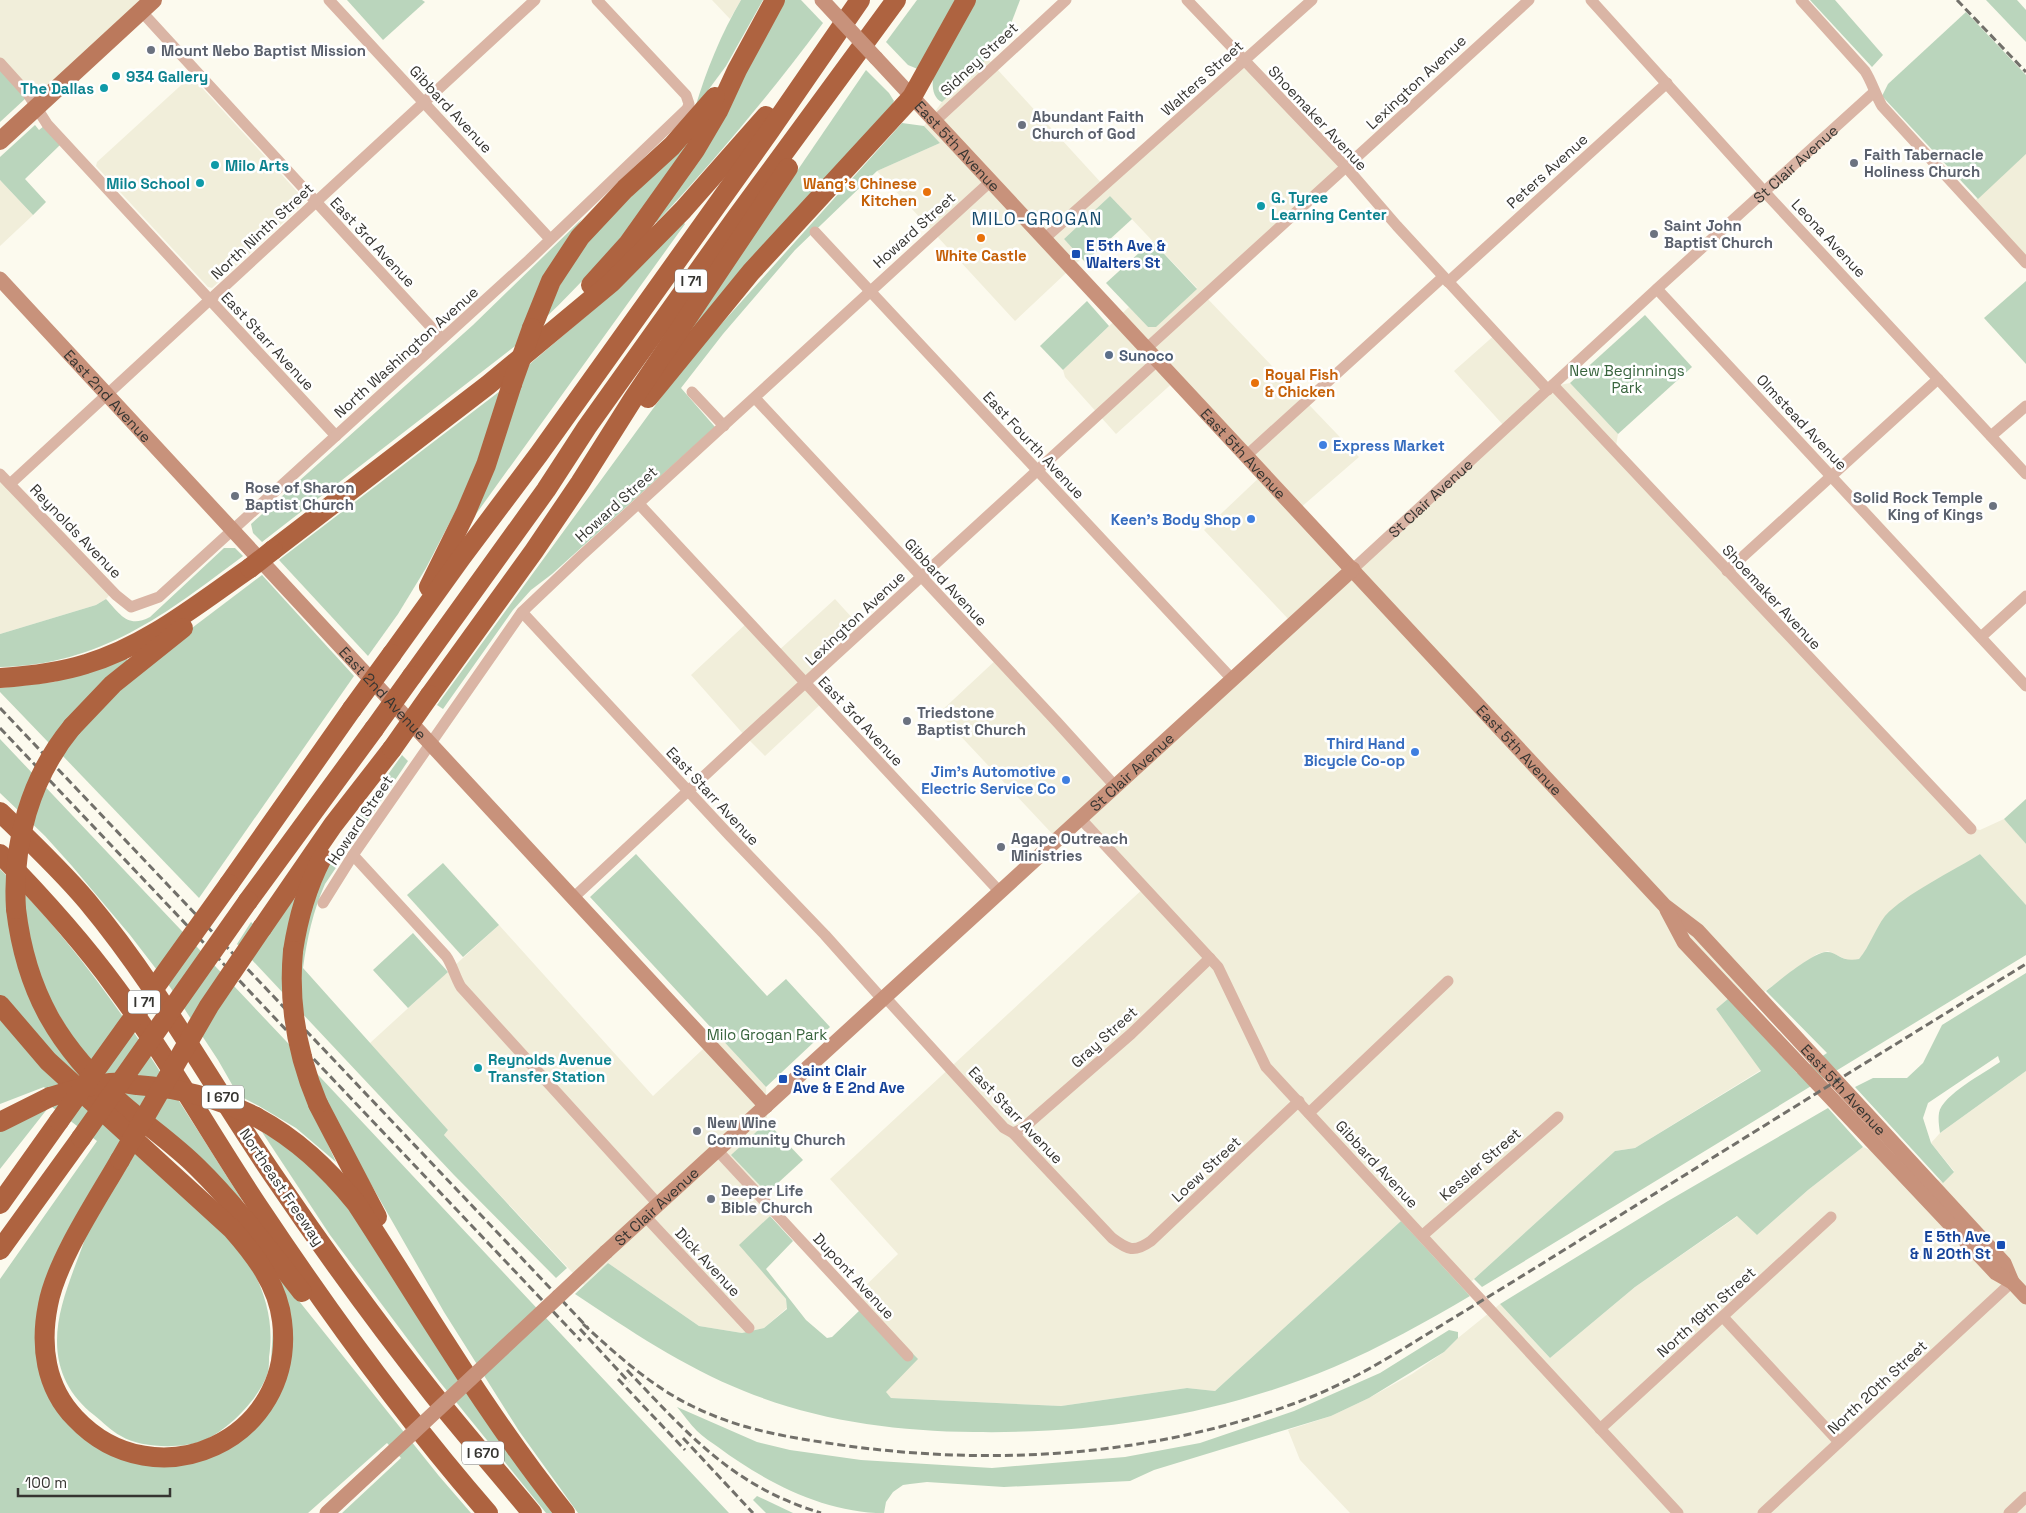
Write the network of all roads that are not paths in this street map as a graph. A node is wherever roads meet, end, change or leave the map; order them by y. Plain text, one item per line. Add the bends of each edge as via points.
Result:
1 (329, 0) edge
2 (535, 0) edge
3 (597, 0) edge
4 (775, 0) edge
5 (822, 0) edge
6 (860, 0) edge
7 (896, 0) edge
8 (966, 0) edge
9 (1066, 0) edge
10 (1187, 0) edge
11 (1312, 0) edge
12 (1529, 0) edge
13 (1591, 0) edge
14 (1801, 0) edge
15 (147, 6) edge
16 (831, 40) junction
17 (858, 53) junction
18 (1244, 62) junction
19 (0, 63) edge
20 (737, 70) junction
21 (1667, 83) junction
22 (906, 90) junction
23 (1874, 93) junction
24 (424, 102) junction
25 (36, 108) junction
26 (935, 121) junction
27 (0, 141) edge
28 (1346, 167) junction
29 (991, 181) junction
30 (1764, 191) junction
31 (316, 202) junction
32 (815, 232) dead end
33 (550, 239) junction
34 (1044, 239) junction
35 (2026, 263) edge
36 (0, 279) edge
37 (1446, 279) junction
38 (1657, 289) junction
39 (870, 291) junction
40 (210, 300) junction
41 (537, 334) junction
42 (442, 339) junction
43 (1147, 348) junction
44 (1158, 360) junction
45 (1938, 379) junction
46 (1551, 387) junction
47 (692, 392) dead end
48 (107, 394) junction
49 (755, 398) junction
50 (2026, 406) edge
51 (724, 426) junction
52 (336, 436) junction
53 (1991, 436) junction
54 (1247, 456) junction
55 (1038, 470) junction
56 (0, 474) edge
57 (2026, 474) edge
58 (1831, 476) junction
59 (580, 483) junction
60 (10, 484) junction
61 (639, 504) junction
62 (232, 530) junction
63 (250, 568) junction
64 (1353, 569) junction
65 (1727, 571) junction
66 (921, 578) junction
67 (2026, 596) edge
68 (131, 607) joint
69 (522, 612) junction
70 (415, 621) junction
71 (1981, 637) junction
72 (0, 678) edge
73 (1232, 679) junction
74 (805, 684) junction
75 (2026, 686) edge
76 (431, 743) junction
77 (1115, 786) junction
78 (688, 791) junction
79 (356, 798) junction
80 (0, 812) edge
81 (1080, 818) junction
82 (1971, 829) dead end
83 (0, 854) edge
84 (353, 855) junction
85 (1000, 892) junction
86 (573, 898) junction
87 (323, 903) dead end
88 (1210, 958) junction
89 (1448, 981) dead end
90 (884, 998) junction
91 (0, 1005) edge
92 (50, 1097) junction
93 (1298, 1102) junction
94 (766, 1106) junction
95 (1309, 1113) junction
96 (0, 1115) edge
97 (1558, 1117) dead end
98 (0, 1122) edge
99 (1013, 1133) junction
100 (717, 1150) junction
101 (0, 1204) edge
102 (658, 1204) junction
103 (645, 1216) junction
104 (1831, 1217) dead end
105 (1423, 1235) junction
106 (1130, 1249) joint
107 (0, 1250) edge
108 (2012, 1282) junction
109 (2026, 1297) edge
110 (418, 1299) junction
111 (1723, 1317) junction
112 (749, 1328) dead end
113 (908, 1356) dead end
114 (1600, 1429) junction
115 (1839, 1442) junction
116 (437, 1455) junction
117 (2026, 1497) edge
118 (327, 1513) edge
119 (488, 1513) edge
120 (532, 1513) edge
121 (565, 1513) edge
122 (1678, 1513) edge
123 (1763, 1513) edge
124 (2009, 1513) edge

1 - 24 street, Gibbard Avenue
2 - 24 street, North Ninth Street
3 - 33 street, North Washington Avenue via 686,94 689,104 684,113
4 - 20 highway
5 - 22 street, East 5th Avenue, bridge
6 - 16 highway, I 71
7 - 17 highway, I 71
8 - 22 highway
9 - 26 street, Sidney Street
10 - 18 street, Shoemaker Avenue
11 - 18 street, Walters Street
12 - 28 street, Lexington Avenue
13 - 21 street, Leona Avenue
14 - 23 street via 1865,70
15 - 25 main road
15 - 31 street, East 3rd Avenue
16 - 41 highway via 683,210 612,282
16 - 70 highway, I 71 via 539,454
17 - 59 highway via 794,159
17 - 107 highway, I 71, bridge via 736,218 546,490
18 - 28 street, Shoemaker Avenue
18 - 34 street, Walters Street
19 - 25 street, East Starr Avenue
20 - 41 highway via 695,150 628,244
20 - 41 highway via 672,146 580,237 551,281
21 - 30 street, Leona Avenue
21 - 37 street, Peters Avenue
22 - 26 street, East 5th Avenue
22 - 59 highway via 751,272
23 - 30 street, St Clair Avenue
23 - 35 street via 1882,106
24 - 31 street, North Ninth Street
24 - 33 street, Gibbard Avenue
25 - 27 main road
25 - 40 street, East Starr Avenue via 46,124
26 - 29 street, East 5th Avenue
28 - 37 street, Shoemaker Avenue
28 - 43 street, Lexington Avenue
29 - 34 street, East 5th Avenue
29 - 39 street, Howard Street
30 - 38 street, St Clair Avenue
30 - 45 street, Leona Avenue
31 - 40 street, North Ninth Street
31 - 42 street, East 3rd Avenue
32 - 39 street, East Fourth Avenue
33 - 42 street, North Washington Avenue
34 - 43 street, East 5th Avenue
36 - 48 street, East 2nd Avenue
37 - 46 street, Shoemaker Avenue
37 - 54 street, Peters Avenue
38 - 46 street, St Clair Avenue
38 - 58 street, Olmstead Avenue
39 - 49 street, Howard Street
39 - 55 street, East Fourth Avenue
40 - 48 street, North Ninth Street
40 - 52 street, East Starr Avenue
41 - 63 highway, bridge via 488,385
41 - 70 highway, bridge via 512,384 486,465
42 - 52 street, North Washington Avenue
43 - 44 street, East 5th Avenue
44 - 54 street, East 5th Avenue
44 - 55 street, Lexington Avenue
45 - 53 street, Leona Avenue
45 - 58 street
46 - 64 street, St Clair Avenue
46 - 65 street, Shoemaker Avenue
47 - 51 street
48 - 60 street, North Ninth Street
48 - 62 street, East 2nd Avenue
49 - 51 street, Howard Street
49 - 66 street, Gibbard Avenue
50 - 53 street
51 - 61 street, Howard Street
52 - 62 street, North Washington Avenue
53 - 57 street, Leona Avenue
54 - 64 street, East 5th Avenue
55 - 66 street, Lexington Avenue
55 - 73 street, East Fourth Avenue
56 - 60 street, Reynolds Avenue
58 - 65 street
58 - 71 street, Olmstead Avenue
59 - 79 highway, bridge
60 - 68 street, Reynolds Avenue
61 - 69 street, Howard Street
61 - 74 street, East 3rd Avenue
62 - 68 street, North Washington Avenue via 159,597
62 - 76 street, East 2nd Avenue
63 - 72 highway via 144,639 120,651 55,672
63 - 116 highway, bridge via 217,602 112,684 51,755 28,807 17,857 14,886 19,937 36,994 78,1060 116,1099 173,1145 224,1195 371,1380
64 - 73 street, St Clair Avenue
64 - 108 street, East 5th Avenue via 1665,906 1684,942 1996,1272
65 - 82 street, Shoemaker Avenue
66 - 74 street, Lexington Avenue
66 - 77 street, Gibbard Avenue
67 - 71 street
69 - 76 street, Howard Street
69 - 78 street, East Starr Avenue
70 - 101 highway, I 71, bridge
71 - 75 street, Olmstead Avenue
73 - 77 street, St Clair Avenue
74 - 78 street, Lexington Avenue
74 - 85 street, East 3rd Avenue
76 - 84 street, Howard Street
76 - 86 street, East 2nd Avenue
77 - 81 street, St Clair Avenue
78 - 86 street, Lexington Avenue
78 - 90 street, East Starr Avenue
79 - 91 highway, bridge via 209,1006 120,1160 72,1244 48,1303 44,1332 48,1372 71,1415 82,1426 107,1444 150,1458 186,1456 221,1444 262,1408 282,1359 282,1319 270,1283 248,1246 232,1229 48,1061
79 - 110 highway, bridge via 312,878 296,930 290,975 292,1006 296,1038 318,1104
80 - 120 highway, Northeast Freeway / I 670 via 87,901 125,951 327,1254 433,1394
81 - 85 street, St Clair Avenue
81 - 88 street, Gibbard Avenue
83 - 116 highway, Northeast Freeway via 40,895 116,988 302,1271
84 - 87 street, Howard Street
84 - 102 street via 450,960 453,974 461,987
85 - 90 street, St Clair Avenue
86 - 94 street, East 2nd Avenue
88 - 93 street, Gibbard Avenue via 1218,967 1266,1067
88 - 99 street, Gray Street via 1124,1041 1022,1129
89 - 95 street
90 - 94 street, St Clair Avenue
90 - 99 street, East Starr Avenue via 1004,1128
92 - 96 highway via 29,1101
92 - 98 highway
92 - 110 highway, bridge via 113,1083 146,1085 211,1097 256,1117 295,1141 334,1178 356,1203
93 - 95 street, Gibbard Avenue
93 - 106 street, Loew Street via 1151,1241 1142,1248
94 - 100 street, St Clair Avenue
95 - 105 street, Gibbard Avenue
97 - 105 street, Kessler Street
99 - 106 street, East Starr Avenue via 1112,1238
100 - 102 street, St Clair Avenue
100 - 113 street, Dupont Avenue
102 - 103 street, St Clair Avenue
103 - 112 street, Dick Avenue
103 - 118 street, St Clair Avenue, bridge
104 - 111 street, North 19th Street
105 - 114 street, Gibbard Avenue
108 - 109 street, East 5th Avenue
108 - 115 street, North 20th Street
110 - 121 highway via 524,1461
111 - 114 street, North 19th Street
111 - 115 street
114 - 122 street, Gibbard Avenue
115 - 123 street, North 20th Street
116 - 119 highway, Northeast Freeway
117 - 124 street

